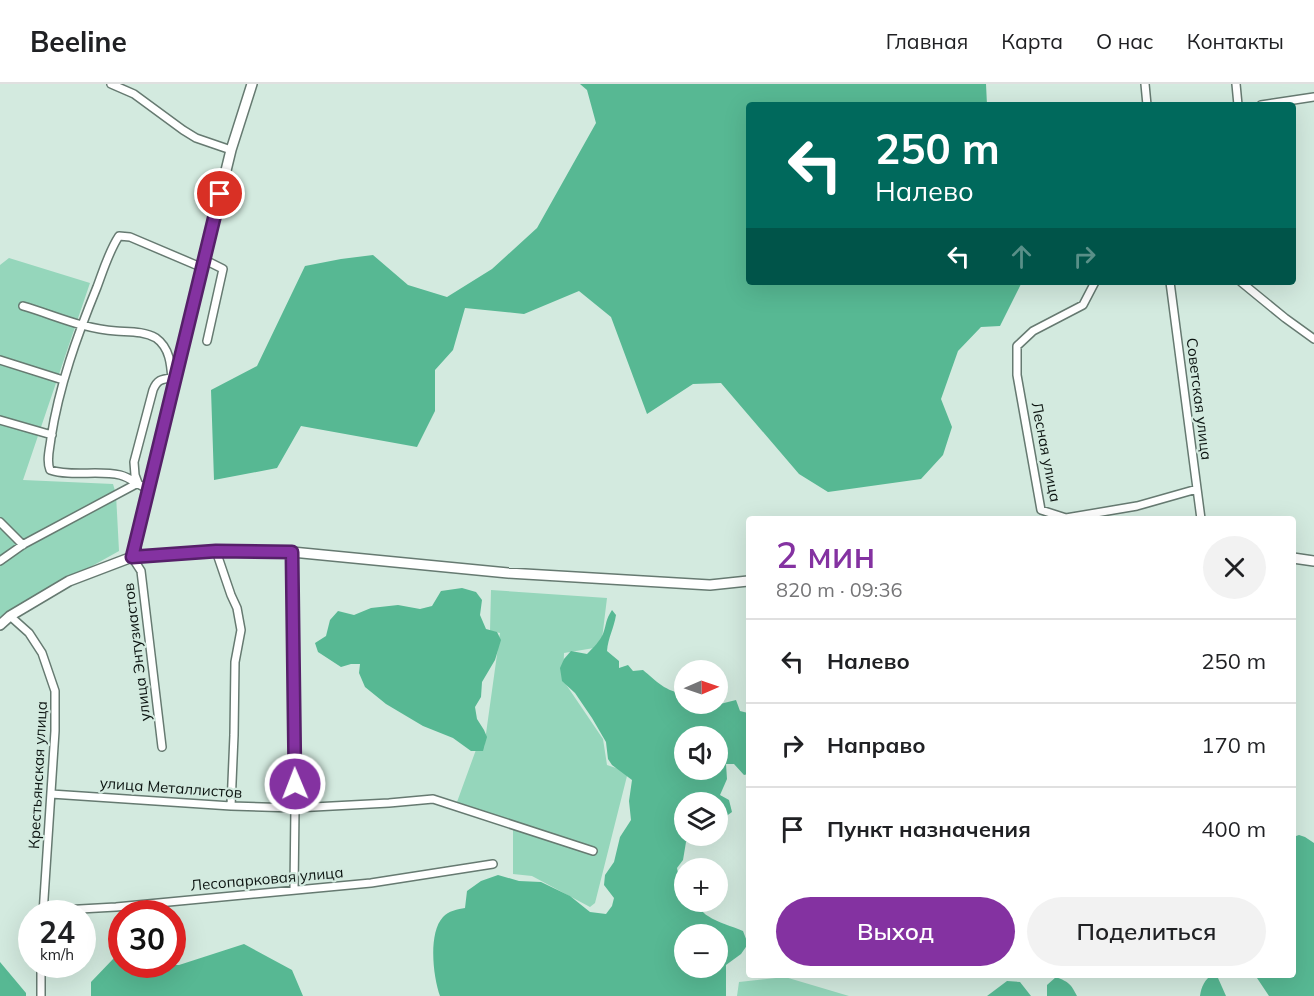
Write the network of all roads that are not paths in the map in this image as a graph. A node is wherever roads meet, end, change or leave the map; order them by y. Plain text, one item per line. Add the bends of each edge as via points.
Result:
1 (111, 84) edge
2 (252, 84) edge
3 (1145, 84) edge
4 (1236, 84) edge
5 (1314, 97) edge
6 (1147, 102) edge
7 (1238, 102) edge
8 (1281, 102) edge
9 (231, 150) junction
10 (204, 264) junction
11 (1093, 285) edge
12 (1170, 285) edge
13 (1245, 285) edge
14 (23, 306) dead end
15 (82, 326) junction
16 (1314, 339) edge
17 (207, 341) dead end
18 (0, 360) edge
19 (172, 378) junction
20 (63, 380) junction
21 (173, 392) junction
22 (0, 420) edge
23 (52, 435) junction
24 (138, 483) junction
25 (149, 489) junction
26 (1197, 489) junction
27 (1060, 516) edge
28 (1078, 516) edge
29 (1201, 516) edge
30 (0, 522) edge
31 (23, 545) junction
32 (216, 551) junction
33 (292, 552) junction
34 (132, 557) junction
35 (1296, 558) edge
36 (0, 561) edge
37 (1314, 561) edge
38 (746, 581) edge
39 (10, 616) junction
40 (0, 625) edge
41 (162, 747) dead end
42 (51, 794) junction
43 (231, 806) junction
44 (295, 808) junction
45 (593, 851) dead end
46 (493, 864) dead end
47 (294, 889) junction
48 (45, 900) edge
49 (96, 908) edge
50 (41, 978) edge
51 (41, 996) edge

1 - 9 street via 134,94 196,138
2 - 9 main road
3 - 6 street
4 - 7 street
5 - 8 street
9 - 10 main road
10 - 15 street via 119,236
10 - 17 street via 223,269
10 - 21 main road
11 - 27 street, Лесная улица via 1083,305 1033,331 1017,346 1017,375 1041,510
12 - 26 street, Советская улица
13 - 16 street
14 - 15 street
15 - 19 street via 156,338 167,351
15 - 20 street
18 - 20 street
19 - 21 street
19 - 24 street via 157,382 153,390 134,462
20 - 23 street
21 - 25 main road
22 - 23 street
23 - 24 street via 50,470 119,475
24 - 25 street
24 - 31 street
25 - 34 main road
26 - 28 street, Лесная улица via 1137,506
26 - 29 street, Советская улица
30 - 31 street
31 - 36 street
32 - 33 main road
32 - 34 main road
32 - 43 street via 241,630 236,662
33 - 38 main road via 508,573 710,585
33 - 44 street
34 - 39 main road via 69,581
34 - 41 street, улица Энтузиастов via 141,571
35 - 37 main road
39 - 40 main road
39 - 42 street, Крестьянская улица via 29,633 42,653 55,691
42 - 43 street, улица Металлистов
42 - 48 street, Крестьянская улица
43 - 44 street, улица Металлистов
44 - 45 street, улица Металлистов via 433,799
44 - 47 street
46 - 47 street, Лесопарковая улица via 371,883
47 - 49 street, Лесопарковая улица
50 - 51 street

